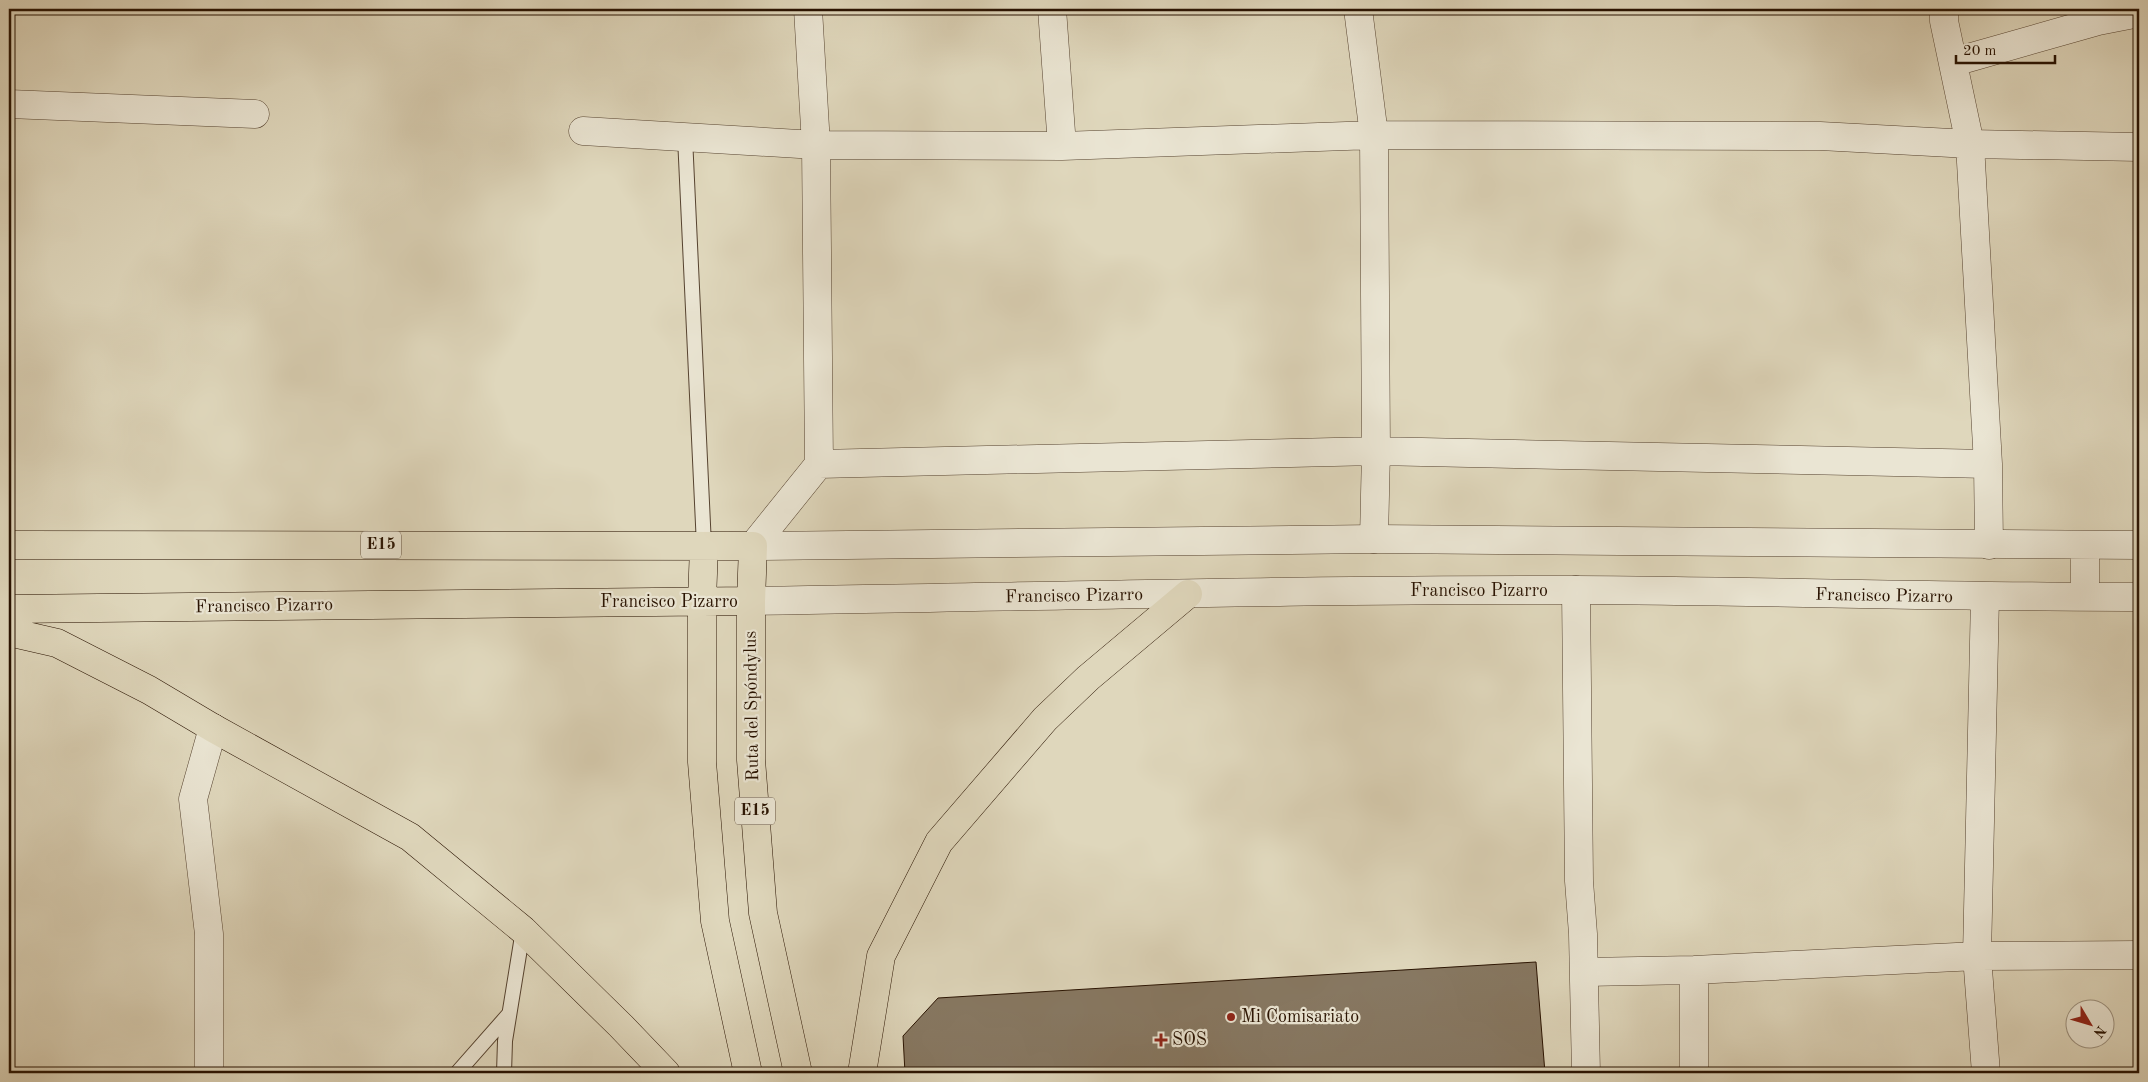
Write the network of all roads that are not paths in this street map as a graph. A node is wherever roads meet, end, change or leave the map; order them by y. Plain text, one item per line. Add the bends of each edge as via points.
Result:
1 (808, 9) edge
2 (1052, 9) edge
3 (1358, 9) edge
4 (1944, 9) edge
5 (2139, 12) edge
6 (1954, 62) junction
7 (9, 104) edge
8 (255, 114) dead end
9 (583, 131) dead end
10 (1374, 135) junction
11 (686, 137) junction
12 (1970, 144) junction
13 (816, 145) junction
14 (1062, 146) junction
15 (2139, 147) edge
16 (1376, 451) junction
17 (819, 464) junction
18 (1988, 464) junction
19 (1374, 538) junction
20 (9, 545) edge
21 (1989, 545) junction
22 (2086, 545) junction
23 (2139, 545) edge
24 (704, 546) junction
25 (753, 546) junction
26 (1576, 590) junction
27 (1188, 594) junction
28 (1986, 597) junction
29 (2085, 597) junction
30 (2139, 597) edge
31 (702, 601) junction
32 (751, 601) junction
33 (9, 608) edge
34 (9, 632) edge
35 (213, 728) junction
36 (524, 930) junction
37 (2139, 955) edge
38 (1977, 956) junction
39 (1694, 970) junction
40 (1584, 972) junction
41 (509, 1014) junction
42 (209, 1073) edge
43 (457, 1073) edge
44 (504, 1073) edge
45 (666, 1073) edge
46 (748, 1073) edge
47 (798, 1073) edge
48 (862, 1073) edge
49 (1586, 1073) edge
50 (1694, 1073) edge
51 (1986, 1073) edge

1 - 13 street
2 - 14 street
3 - 10 street
4 - 6 street
5 - 6 street
6 - 12 street
7 - 8 street
9 - 11 street
10 - 12 street via 1820,136
10 - 14 street
10 - 16 street
11 - 13 street
11 - 24 lane
12 - 15 street
12 - 18 street
13 - 14 street
13 - 17 street
16 - 17 street
16 - 18 street
16 - 19 street
17 - 25 street
18 - 21 street
19 - 21 street
19 - 25 street
20 - 24 highway, E15
21 - 22 street
22 - 23 street
22 - 29 street
24 - 25 highway, E15
24 - 31 highway
25 - 32 highway, Ruta del Spóndylus / E15
26 - 27 street, Francisco Pizarro
26 - 28 street, Francisco Pizarro
26 - 40 street via 1579,881
27 - 32 street, Francisco Pizarro
27 - 48 highway via 1088,678 1045,719 939,842 881,956
28 - 29 street, Francisco Pizarro
28 - 38 street
29 - 30 street, Francisco Pizarro
31 - 32 highway, Francisco Pizarro
31 - 33 highway, Francisco Pizarro
31 - 46 highway via 702,762 715,921
32 - 47 highway, Ruta del Spóndylus / E15 via 751,760 763,913
34 - 35 highway via 57,643 149,690
35 - 36 highway via 410,837
35 - 42 street via 193,799 209,934
36 - 41 lane
36 - 45 highway
37 - 38 street
38 - 39 street
38 - 51 street
39 - 40 street
39 - 50 street
40 - 49 street
41 - 43 lane
41 - 44 lane

